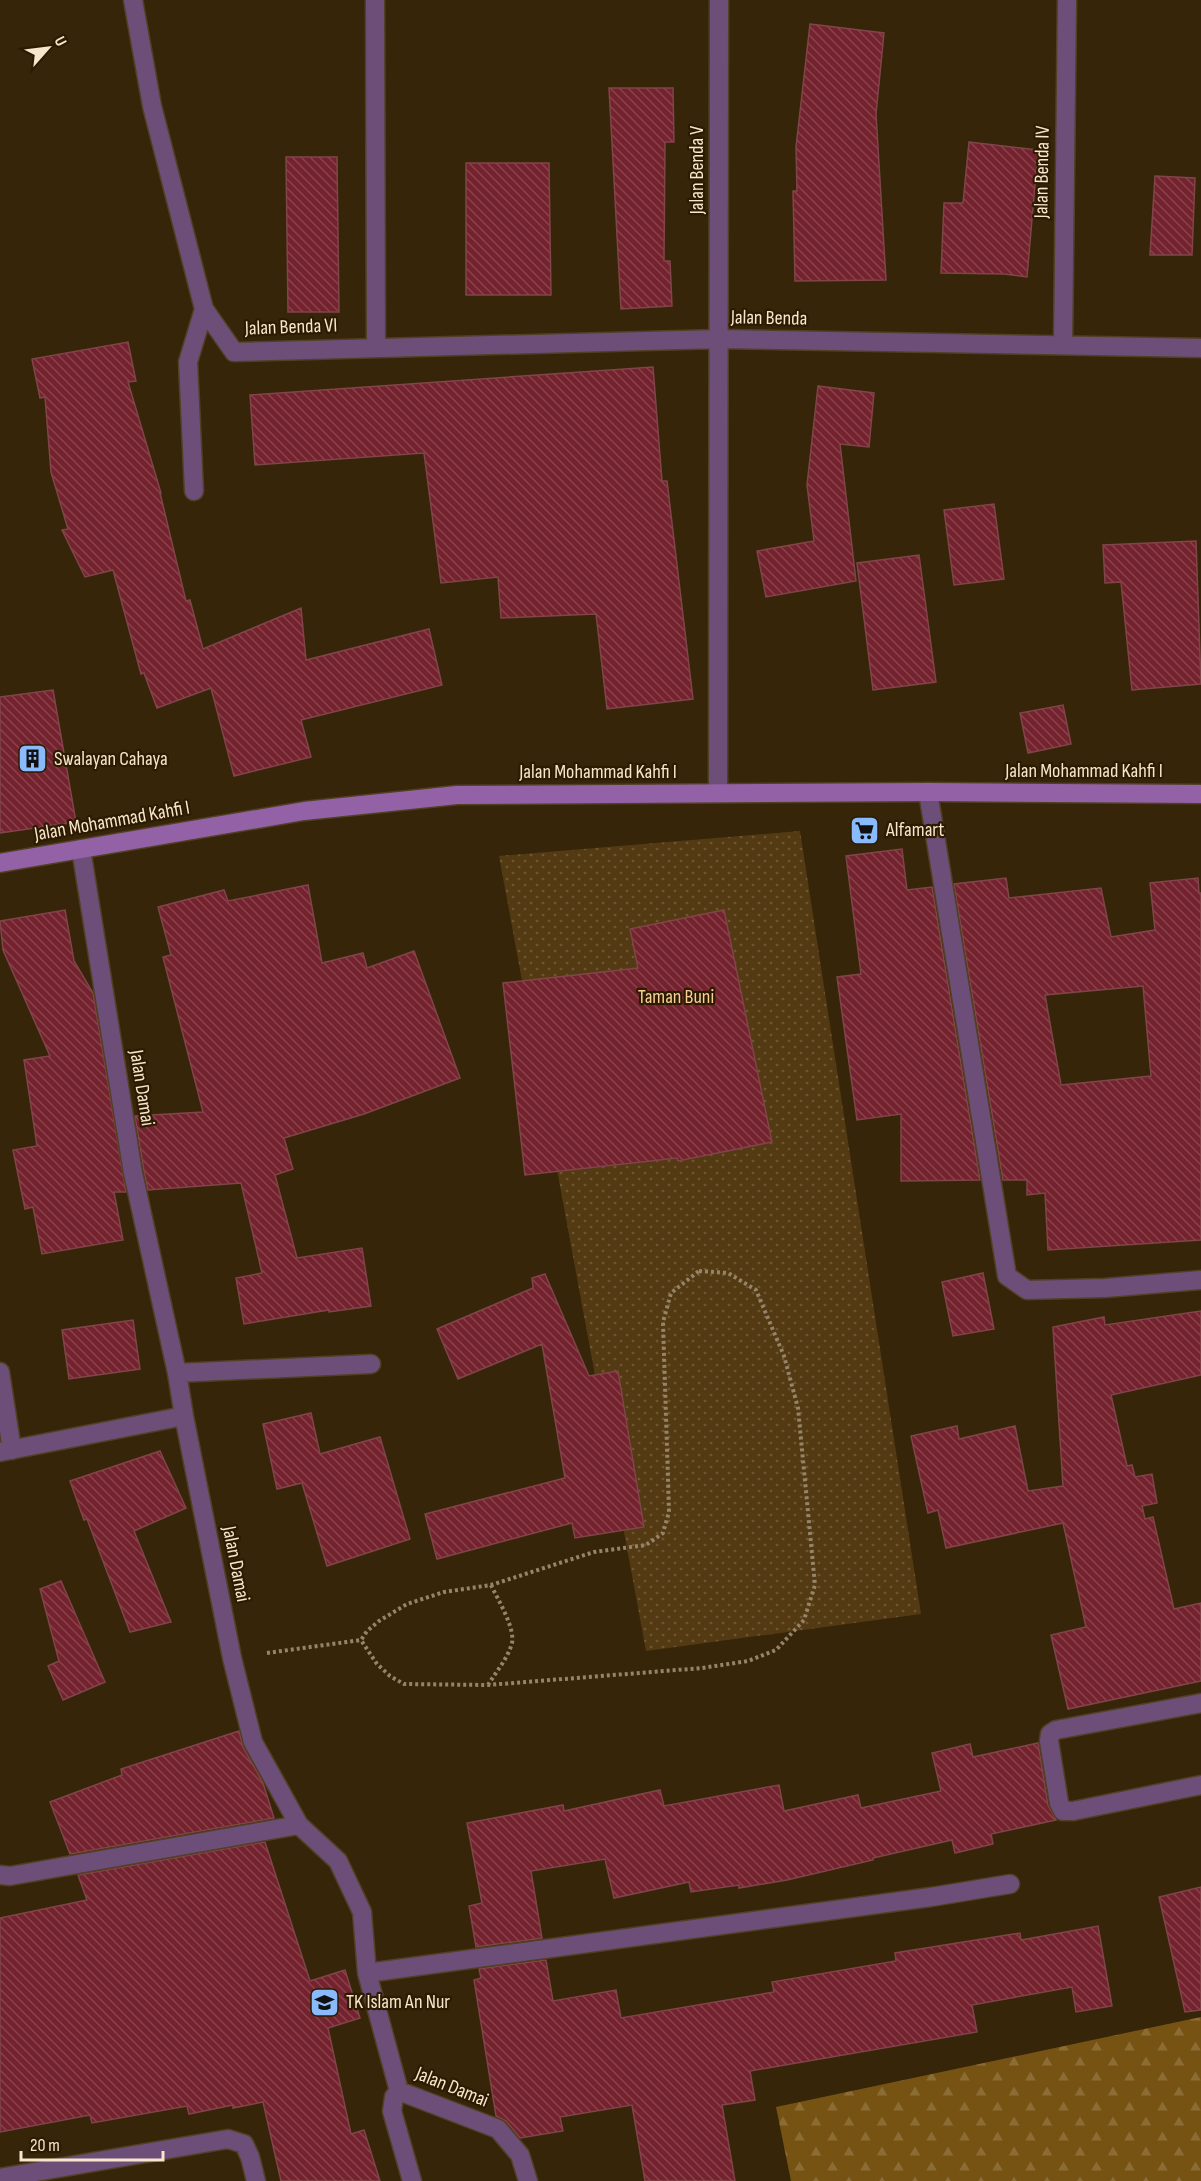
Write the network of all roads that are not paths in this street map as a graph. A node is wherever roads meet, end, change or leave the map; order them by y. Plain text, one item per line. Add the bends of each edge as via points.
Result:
1 (133, 0) edge
2 (375, 0) edge
3 (720, 0) edge
4 (1067, 0) edge
5 (204, 309) junction
6 (718, 339) junction
7 (1063, 345) junction
8 (376, 347) junction
9 (1201, 348) edge
10 (194, 491) dead end
11 (928, 792) junction
12 (718, 794) junction
13 (1201, 794) edge
14 (81, 849) junction
15 (0, 863) edge
16 (1201, 1280) edge
17 (371, 1364) dead end
18 (0, 1372) edge
19 (177, 1374) junction
20 (184, 1416) junction
21 (6, 1451) edge
22 (1201, 1702) edge
23 (1201, 1785) edge
24 (299, 1825) junction
25 (0, 1875) edge
26 (1010, 1884) dead end
27 (367, 1973) junction
28 (399, 2091) junction
29 (0, 2178) edge
30 (256, 2181) edge
31 (412, 2181) edge
32 (528, 2181) edge

1 - 5 street, Jalan Benda VI via 152,106
2 - 8 street
3 - 6 street, Jalan Benda V
4 - 7 street, Jalan Benda IV
5 - 8 street, Jalan Benda VI via 234,352
5 - 10 street via 188,362
6 - 7 street, Jalan Benda
6 - 8 street, Jalan Benda VI
6 - 12 street, Jalan Benda
7 - 9 street, Jalan Benda
11 - 12 main road, Jalan Mohammad Kahfi I
11 - 13 main road, Jalan Mohammad Kahfi I
11 - 16 street via 1007,1276 1027,1290
12 - 14 main road, Jalan Mohammad Kahfi I via 457,795 304,811
14 - 15 main road, Jalan Mohammad Kahfi I
14 - 19 street, Jalan Damai via 133,1173
17 - 19 street
18 - 21 street
19 - 20 street, Jalan Damai
20 - 21 street
20 - 24 street, Jalan Damai via 232,1658 253,1742
22 - 23 street via 1056,1730 1049,1741 1063,1811
24 - 25 street
24 - 27 street, Jalan Damai via 338,1861 362,1912
26 - 27 street
27 - 28 street, Jalan Damai
28 - 31 street via 392,2111
28 - 32 street, Jalan Damai via 498,2129 520,2155
29 - 30 street via 228,2139 244,2144

